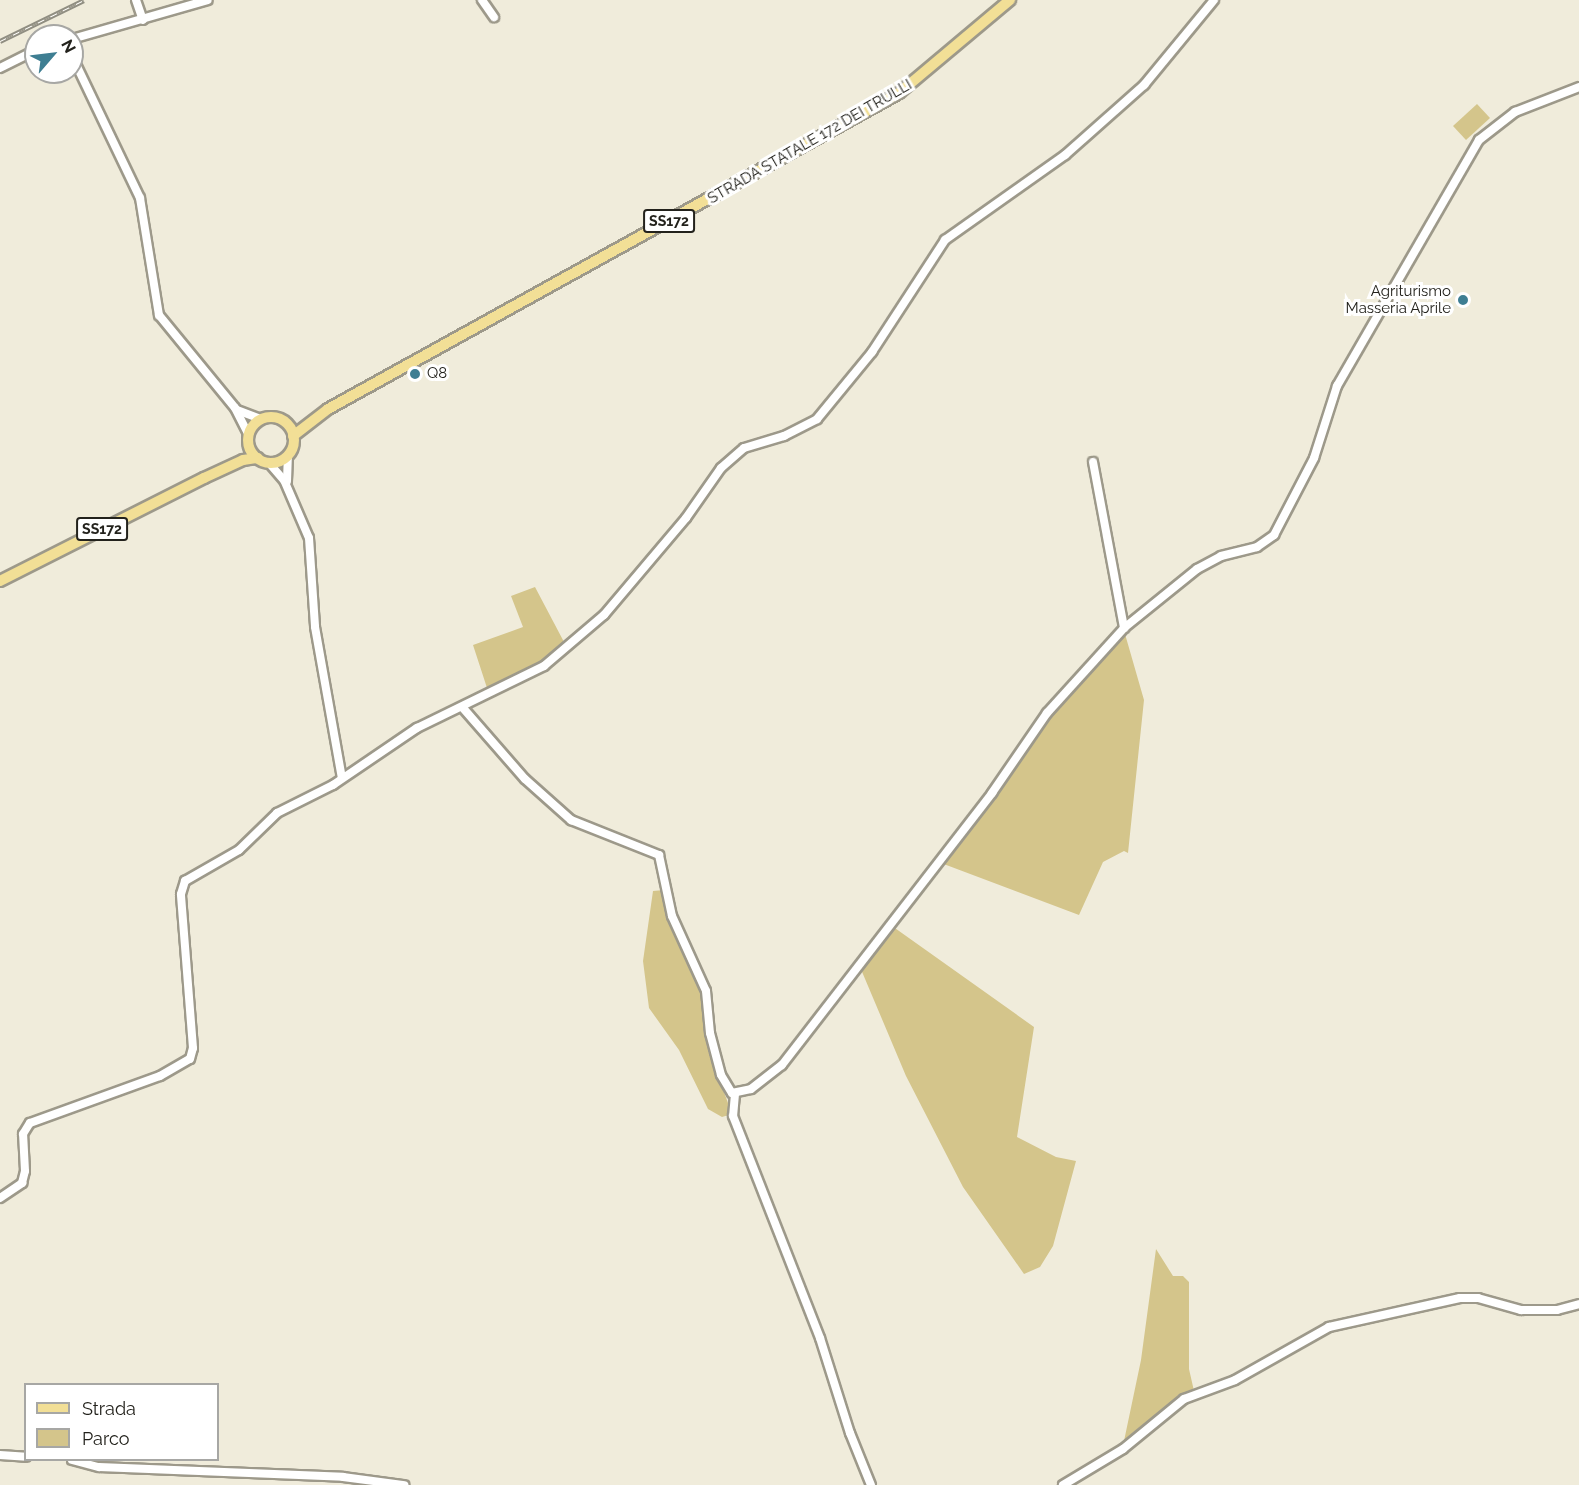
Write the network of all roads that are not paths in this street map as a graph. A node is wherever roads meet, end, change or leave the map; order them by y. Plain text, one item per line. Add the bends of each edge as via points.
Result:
1 (136, 0) edge
2 (208, 0) edge
3 (482, 0) edge
4 (1010, 0) edge
5 (1214, 0) edge
6 (494, 17) dead end
7 (143, 20) junction
8 (84, 36) edge
9 (24, 56) edge
10 (0, 68) edge
11 (84, 81) edge
12 (1579, 87) edge
13 (235, 408) junction
14 (261, 419) junction
15 (311, 419) junction
16 (286, 423) junction
17 (294, 436) junction
18 (249, 438) junction
19 (288, 456) junction
20 (258, 458) junction
21 (1093, 462) dead end
22 (269, 463) junction
23 (204, 478) junction
24 (289, 491) junction
25 (0, 581) edge
26 (1124, 628) junction
27 (463, 708) junction
28 (342, 778) junction
29 (735, 1094) junction
30 (0, 1198) edge
31 (1579, 1304) edge
32 (0, 1455) edge
33 (24, 1457) edge
34 (76, 1461) edge
35 (404, 1485) edge
36 (871, 1485) edge
37 (1063, 1485) edge

1 - 7 street
2 - 7 street
3 - 6 street
4 - 15 main road, STRADA STATALE 172 DEI TRULLI / SS172 via 899,93
5 - 27 street via 1144,85 1065,155 945,240 872,352 817,419 784,436 744,448 721,468 686,518 604,615 544,666
7 - 8 street
9 - 10 street
11 - 13 street via 140,198 159,315
12 - 26 street via 1515,112 1479,140 1337,386 1314,458 1274,535 1257,547 1221,556 1197,569
13 - 14 street
13 - 18 street
14 - 16 main road, STRADA STATALE 172 DEI TRULLI via 277,418
14 - 18 main road
15 - 16 main road, STRADA STATALE 172 DEI TRULLI
15 - 17 main road, STRADA STATALE 172 DEI TRULLI
16 - 17 main road
17 - 19 main road, STRADA STATALE 172 DEI TRULLI
18 - 20 main road
18 - 23 main road via 240,453
19 - 22 main road
19 - 24 street via 285,468
20 - 22 main road
20 - 23 main road, SS172 via 243,460
21 - 26 street
22 - 24 street
23 - 25 main road, SS172
24 - 28 street via 309,538 315,627
26 - 29 street via 1047,713 992,793 782,1065 751,1089
27 - 28 street via 417,728
27 - 29 street via 525,779 571,820 659,855 672,916 706,991 710,1033 721,1075 729,1092
28 - 30 street via 277,813 232,855 185,881 181,894 190,1059 160,1076 30,1123 23,1134 22,1183
29 - 36 street via 733,1116 820,1338 853,1443
31 - 37 street via 1557,1310 1521,1310 1478,1298 1460,1298 1329,1327 1235,1380 1184,1399 1123,1449
32 - 33 street
34 - 35 street via 99,1467 343,1477

